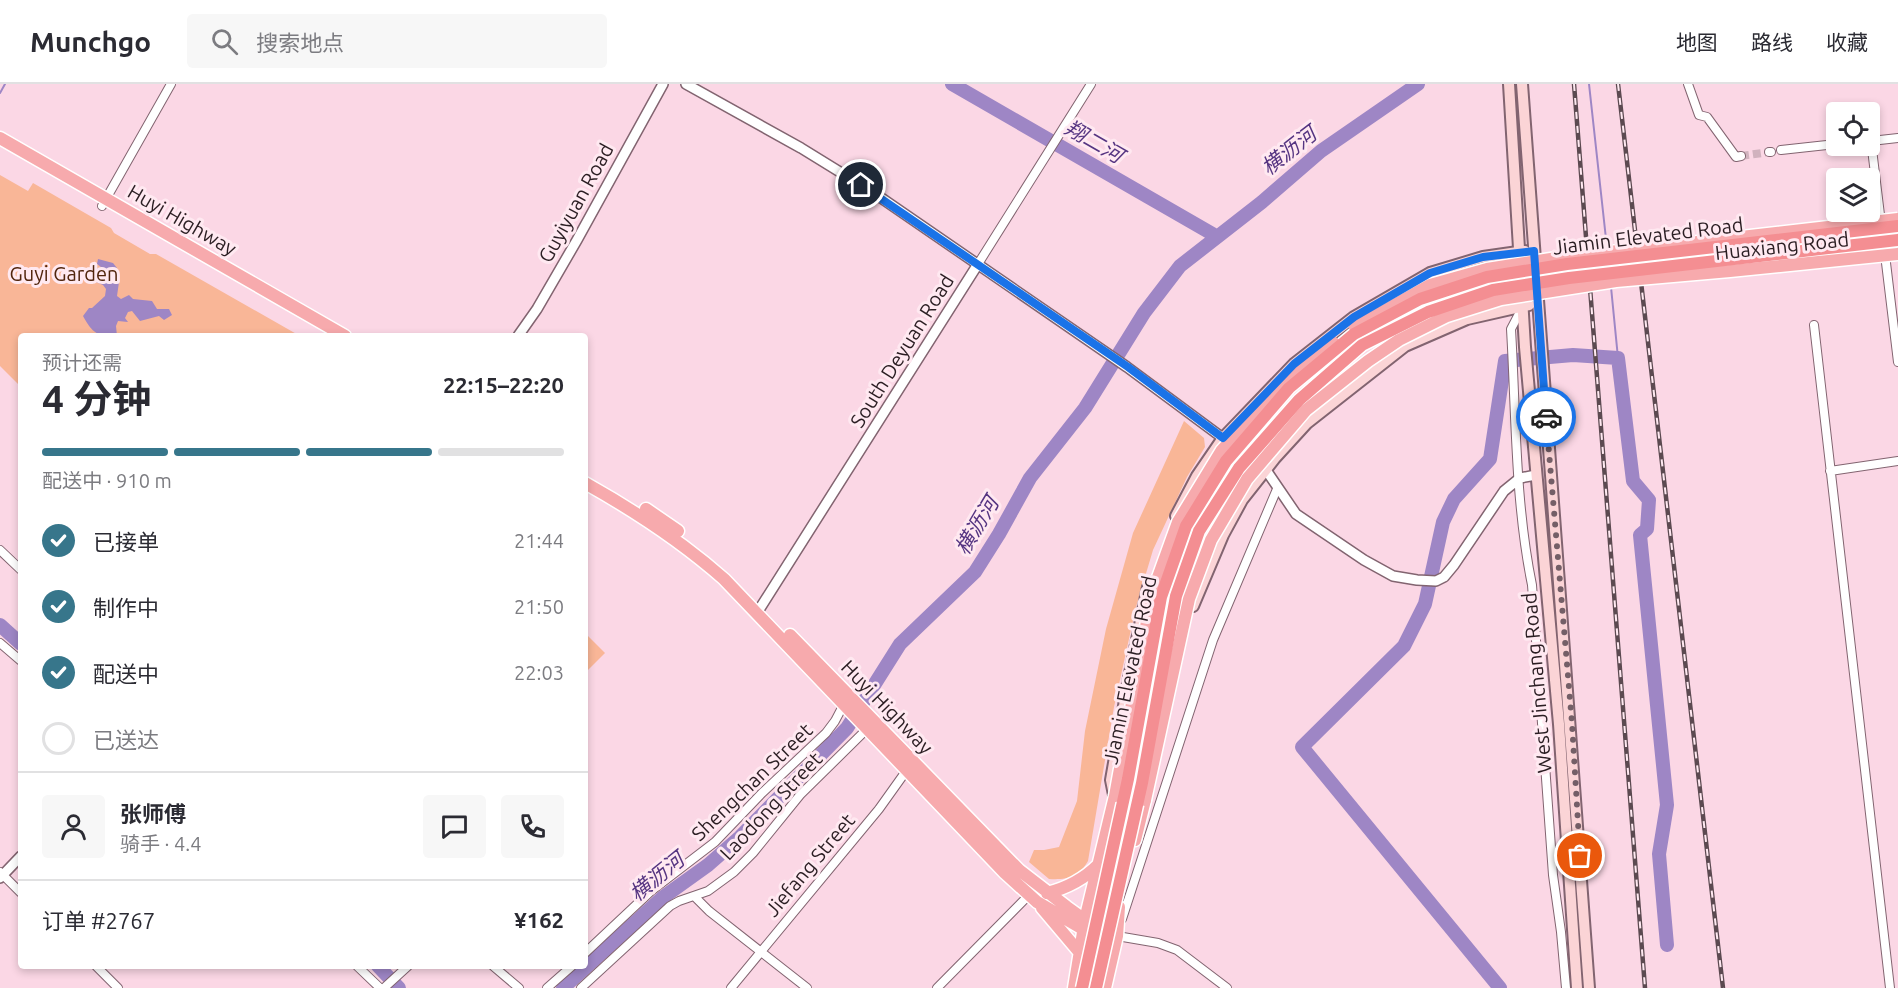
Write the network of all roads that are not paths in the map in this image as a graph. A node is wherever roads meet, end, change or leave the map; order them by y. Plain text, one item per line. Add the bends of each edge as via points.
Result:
1 (171, 84) edge
2 (663, 84) edge
3 (686, 84) edge
4 (1091, 84) edge
5 (1509, 84) edge
6 (1522, 84) edge
7 (1688, 84) edge
8 (0, 138) edge
9 (1898, 138) edge
10 (1880, 140) edge
11 (1826, 145) edge
12 (0, 148) edge
13 (1781, 150) dead end
14 (1741, 156) dead end
15 (1872, 156) edge
16 (104, 202) junction
17 (1898, 219) edge
18 (1898, 226) edge
19 (1898, 240) edge
20 (1519, 251) junction
21 (1534, 251) junction
22 (1898, 254) edge
23 (978, 264) junction
24 (1538, 303) junction
25 (1523, 307) junction
26 (1814, 325) dead end
27 (324, 333) edge
28 (340, 333) edge
29 (520, 333) edge
30 (1898, 362) edge
31 (1223, 438) junction
32 (1898, 461) edge
33 (1266, 470) junction
34 (1830, 471) junction
35 (1536, 475) junction
36 (588, 476) edge
37 (1520, 478) junction
38 (588, 485) edge
39 (1277, 489) junction
40 (0, 550) edge
41 (18, 567) edge
42 (760, 610) junction
43 (0, 643) edge
44 (18, 658) edge
45 (849, 703) junction
46 (866, 722) junction
47 (910, 766) junction
48 (1114, 796) junction
49 (1145, 800) junction
50 (18, 859) edge
51 (1098, 864) junction
52 (1, 875) edge
53 (18, 889) edge
54 (695, 897) junction
55 (1038, 897) junction
56 (1084, 925) junction
57 (1117, 936) junction
58 (588, 950) edge
59 (760, 951) junction
60 (1113, 951) junction
61 (1080, 953) junction
62 (99, 969) edge
63 (361, 969) edge
64 (405, 969) edge
65 (497, 969) edge
66 (569, 969) edge
67 (384, 986) edge
68 (118, 988) edge
69 (519, 988) edge
70 (547, 988) edge
71 (581, 988) edge
72 (731, 988) edge
73 (807, 988) edge
74 (937, 988) edge
75 (1074, 988) edge
76 (1082, 988) edge
77 (1095, 988) edge
78 (1105, 988) edge
79 (1227, 988) edge
80 (1566, 988) edge
81 (1577, 988) edge
82 (1589, 988) edge
83 (1890, 988) edge

1 - 16 street
2 - 29 street, Guyiyuan Road via 578,240
3 - 23 street via 866,188
4 - 23 street, South Deyuan Road
5 - 20 main road
6 - 21 main road
7 - 14 street via 1699,115 1707,117 1736,157
8 - 16 main road, Huyi Highway
9 - 10 street
11 - 13 street
12 - 16 main road, Huyi Highway
15 - 30 street
16 - 27 main road, Huyi Highway
16 - 28 main road, Huyi Highway
17 - 48 main road, Huaxiang Road, bridge via 1487,269 1430,285 1353,328 1286,381 1222,450 1178,522 1152,594
18 - 76 highway, Jiamin Elevated Road, bridge via 1567,264 1487,277 1420,299 1354,334 1290,388 1226,461 1186,526 1161,597 1130,769
19 - 77 highway, Jiamin Elevated Road, bridge via 1493,290 1428,312 1362,345 1299,400 1239,468 1199,531 1176,597 1143,783
20 - 21 main road
20 - 25 main road
20 - 31 main road via 1430,273 1354,317 1294,364
21 - 24 main road
22 - 49 main road, Huaxiang Road, bridge via 1616,281 1501,299 1447,316 1368,361 1306,410 1247,479 1210,540 1189,599
23 - 31 street
23 - 42 street, South Deyuan Road
24 - 25 main road
24 - 82 main road, West Jinchang Road
25 - 33 main road via 1467,319 1405,346 1307,423
25 - 35 main road, West Jinchang Road
25 - 37 street via 1511,329
26 - 34 street
31 - 33 street
31 - 48 main road via 1173,521 1147,592 1111,780
32 - 34 street
33 - 39 street
33 - 49 main road via 1242,500 1195,600 1155,780
34 - 83 street
35 - 37 street
35 - 81 main road, West Jinchang Road via 1559,724
36 - 42 main road, Huyi Highway via 698,546
37 - 39 street via 1504,491 1454,565 1436,581 1393,576 1296,514
37 - 80 street
38 - 42 main road, Huyi Highway via 694,553
39 - 57 street via 1213,639
40 - 41 street
42 - 45 main road, Huyi Highway
43 - 44 street
45 - 46 main road, Huyi Highway
45 - 58 street, Shengchan Street via 826,733 715,842 651,891
46 - 47 main road, Huyi Highway
46 - 54 street, Laodong Street via 743,864
47 - 55 main road, Huyi Highway
47 - 55 main road, Huyi Highway via 1019,870
47 - 59 street, Jiefang Street via 879,809
48 - 51 main road, Huaxiang Road
49 - 57 main road, Huaxiang Road via 1118,911
50 - 52 street
51 - 55 main road via 1086,877
51 - 56 main road, Huaxiang Road
52 - 53 street
54 - 59 street
54 - 71 street, Laodong Street via 670,906
55 - 56 main road, Huyi Highway
55 - 61 main road
55 - 74 street
56 - 57 main road, Huyi Highway
56 - 60 main road
56 - 61 main road
57 - 60 main road
57 - 79 street via 1177,950
59 - 72 street, Jiefang Street
59 - 73 street
60 - 78 main road
61 - 75 main road
62 - 68 street
63 - 67 street
64 - 67 street
65 - 69 street
66 - 70 street

